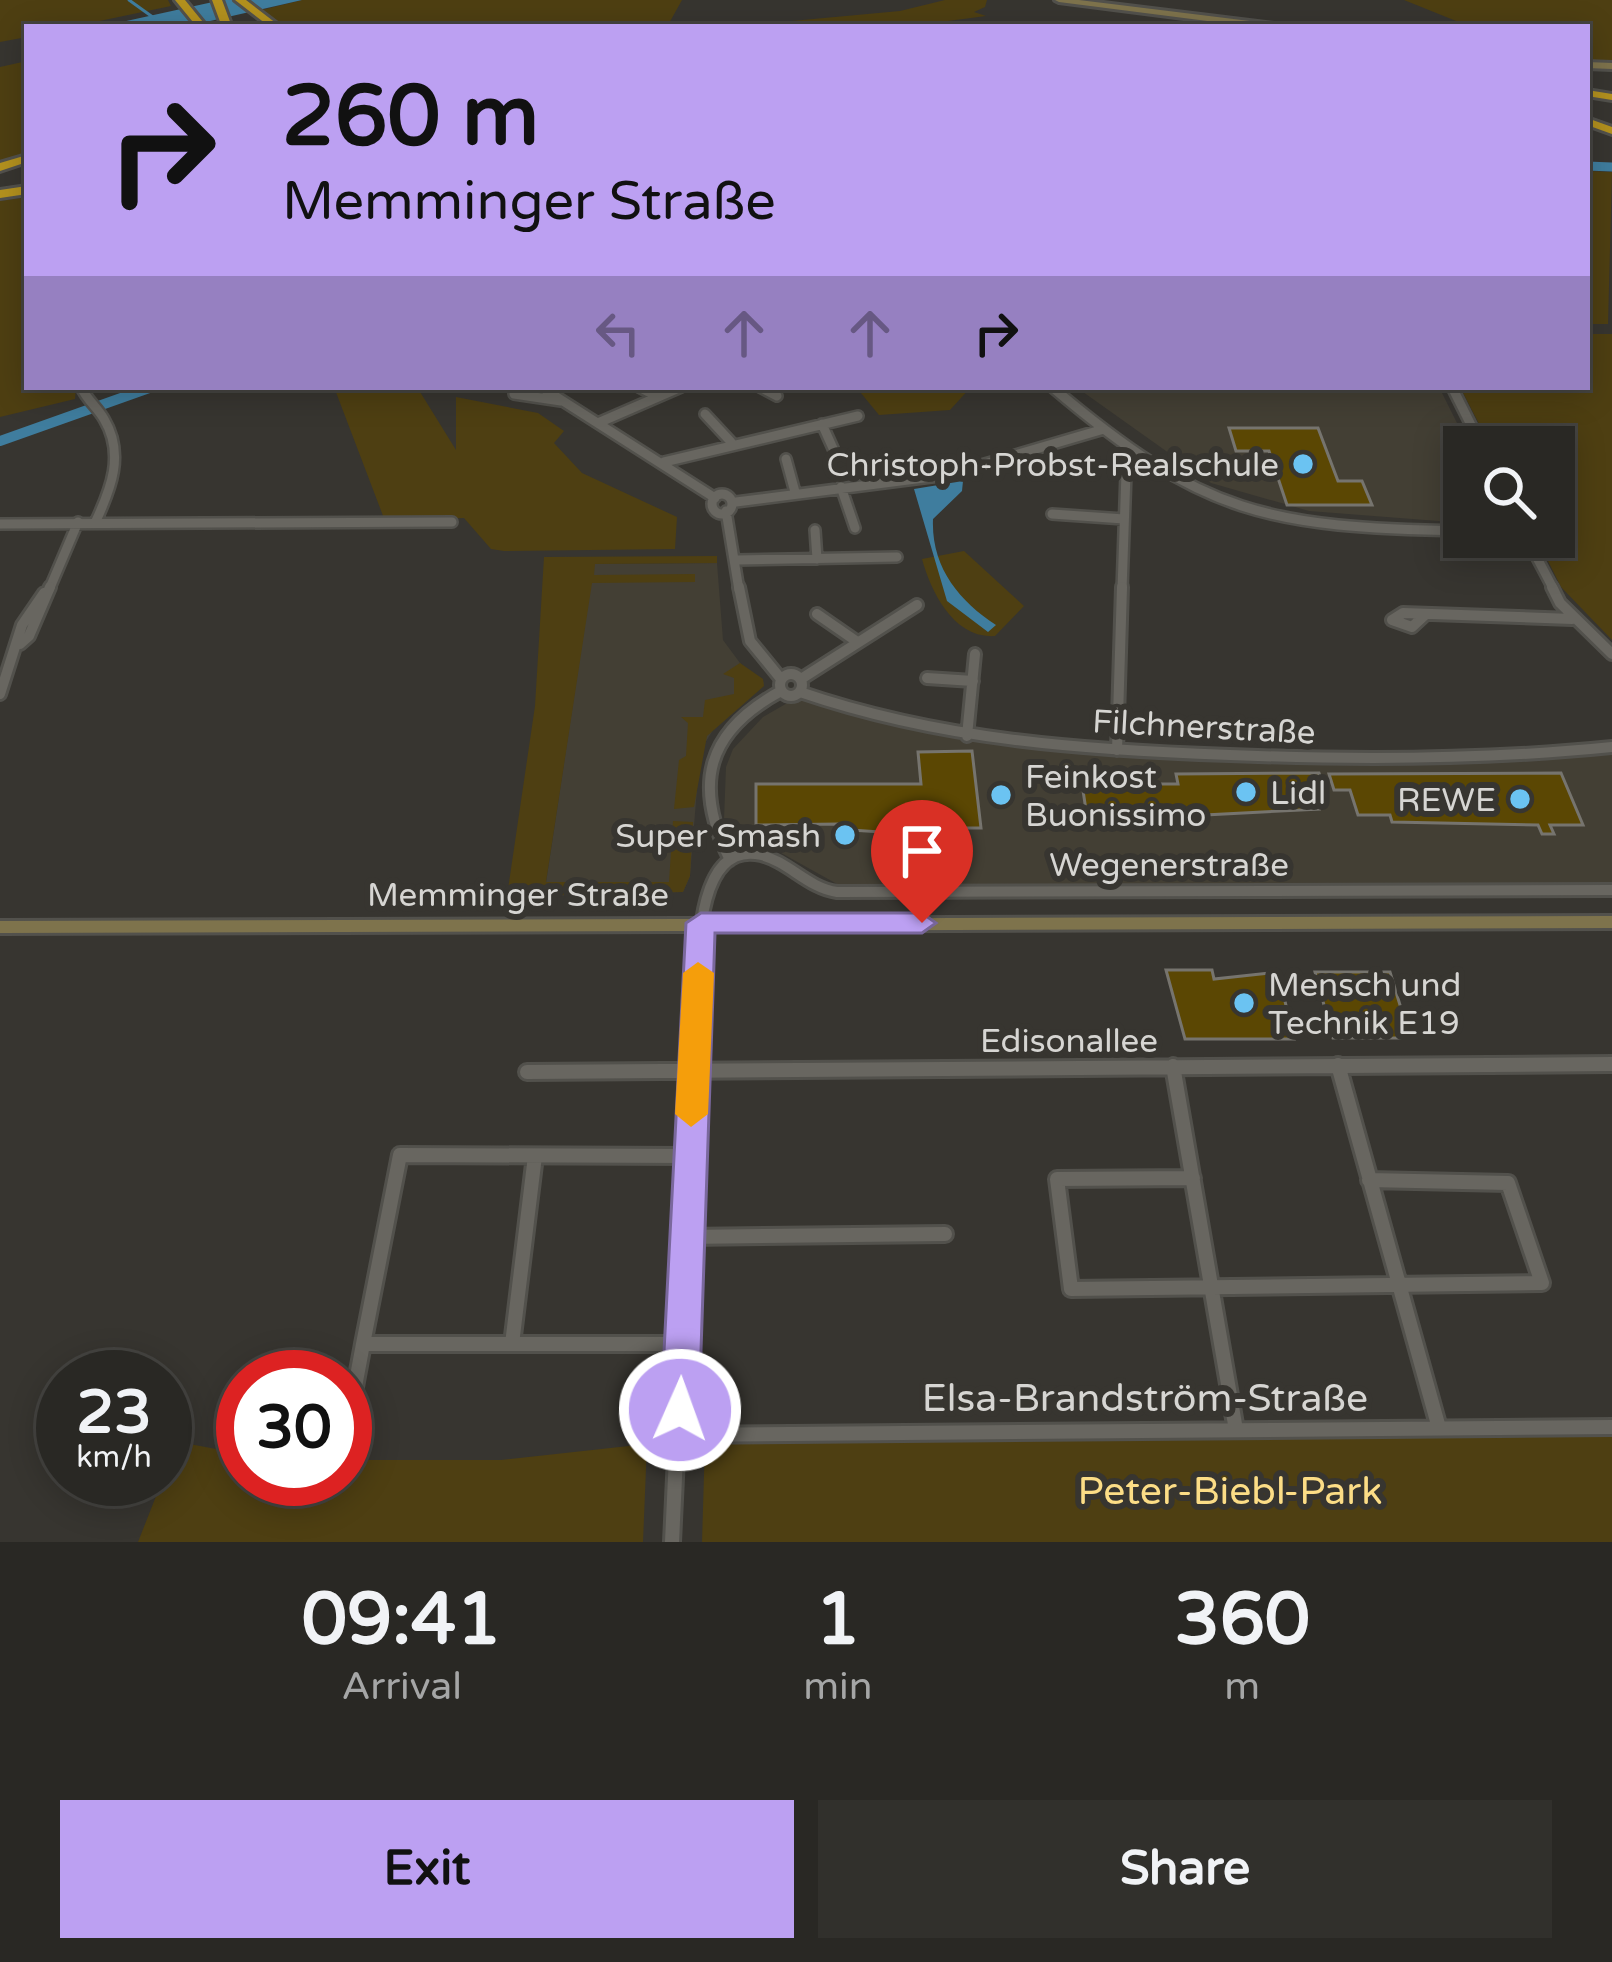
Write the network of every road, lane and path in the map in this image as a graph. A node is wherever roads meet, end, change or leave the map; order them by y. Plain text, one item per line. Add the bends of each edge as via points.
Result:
1 (180, 0) edge
2 (236, 0) edge
3 (1059, 0) edge
4 (200, 24) edge
5 (272, 24) edge
6 (1250, 24) edge
7 (82, 390) edge
8 (517, 390) edge
9 (546, 390) edge
10 (645, 390) edge
11 (674, 390) edge
12 (766, 390) edge
13 (1056, 390) edge
14 (1454, 390) edge
15 (777, 396) dead end
16 (658, 397) junction
17 (564, 402) junction
18 (705, 414) dead end
19 (858, 416) dead end
20 (598, 423) junction
21 (822, 424) junction
22 (1472, 426) edge
23 (1104, 429) junction
24 (731, 442) junction
25 (836, 455) dead end
26 (786, 459) dead end
27 (664, 461) junction
28 (1146, 461) junction
29 (841, 488) junction
30 (795, 492) junction
31 (715, 498) junction
32 (736, 502) junction
33 (726, 511) junction
34 (1052, 514) dead end
35 (1124, 519) junction
36 (78, 522) junction
37 (452, 522) dead end
38 (95, 523) junction
39 (0, 524) edge
40 (855, 528) dead end
41 (815, 530) dead end
42 (1443, 530) edge
43 (897, 557) dead end
44 (1538, 558) edge
45 (817, 559) junction
46 (737, 560) junction
47 (917, 605) dead end
48 (817, 614) dead end
49 (1426, 614) dead end
50 (1572, 619) junction
51 (856, 641) junction
52 (975, 654) dead end
53 (1612, 654) edge
54 (927, 678) dead end
55 (973, 681) junction
56 (781, 685) junction
57 (800, 685) junction
58 (0, 694) edge
59 (967, 736) junction
60 (1612, 747) edge
61 (1118, 750) junction
62 (734, 859) junction
63 (1612, 890) edge
64 (1612, 922) edge
65 (701, 923) junction
66 (0, 927) edge
67 (1612, 1064) edge
68 (1338, 1065) junction
69 (1174, 1066) junction
70 (694, 1069) junction
71 (526, 1072) dead end
72 (535, 1156) junction
73 (690, 1156) junction
74 (1193, 1178) junction
75 (1369, 1180) junction
76 (945, 1234) dead end
77 (686, 1238) junction
78 (1397, 1285) junction
79 (1212, 1288) junction
80 (364, 1344) junction
81 (512, 1344) junction
82 (682, 1344) junction
83 (363, 1350) edge
84 (1612, 1427) edge
85 (1438, 1428) junction
86 (1236, 1430) junction
87 (678, 1435) junction
88 (672, 1542) edge

1 - 4 highway
2 - 5 highway
3 - 6 main road
7 - 38 street via 104,420 119,464
8 - 17 street via 522,400
9 - 17 street
10 - 16 street
11 - 16 street
12 - 15 street
13 - 23 street
14 - 22 street
16 - 20 street
17 - 20 street
18 - 24 street
19 - 21 street
20 - 27 street
21 - 24 street
21 - 25 street
23 - 28 street
23 - 29 street via 947,475
24 - 27 street
26 - 30 street
27 - 31 street
28 - 35 street via 1126,472
28 - 42 street via 1205,496 1267,515
29 - 30 street
29 - 40 street
30 - 32 street
31 - 32 street
31 - 33 street via 710,508
32 - 33 street
33 - 46 street
34 - 35 street
35 - 61 street
36 - 38 street
36 - 39 street
36 - 58 street
37 - 38 street
41 - 45 street
43 - 45 street
44 - 50 street
45 - 46 street
46 - 56 street via 743,632
47 - 51 street
48 - 51 street
49 - 50 street
50 - 53 street
51 - 57 street
52 - 55 street
54 - 55 street
55 - 59 street
56 - 57 street, Filchnerstraße
56 - 62 street via 721,737 712,796
57 - 59 street, Filchnerstraße via 869,717
59 - 61 street, Filchnerstraße
60 - 61 street, Filchnerstraße via 1444,760
62 - 63 street, Wegenerstraße via 770,858 837,892
62 - 65 street via 707,885
64 - 65 main road, Memminger Straße
65 - 66 main road, Memminger Straße
65 - 70 street
67 - 68 street, Edisonallee
68 - 69 street, Edisonallee
68 - 75 street
69 - 70 street, Edisonallee
69 - 74 street
70 - 71 street, Edisonallee
70 - 73 street
72 - 73 street
72 - 80 street via 400,1155
72 - 81 street
73 - 77 street
74 - 79 street
74 - 79 street via 1057,1180 1071,1288
75 - 78 street
75 - 78 street via 1508,1183 1542,1283
76 - 77 street
77 - 82 street
78 - 79 street
78 - 85 street
79 - 86 street
80 - 81 street
80 - 83 street
81 - 82 street
82 - 87 street
84 - 85 street, Elsa-Brandström-Straße
85 - 86 street, Elsa-Brandström-Straße
86 - 87 street, Elsa-Brandström-Straße
87 - 88 street

